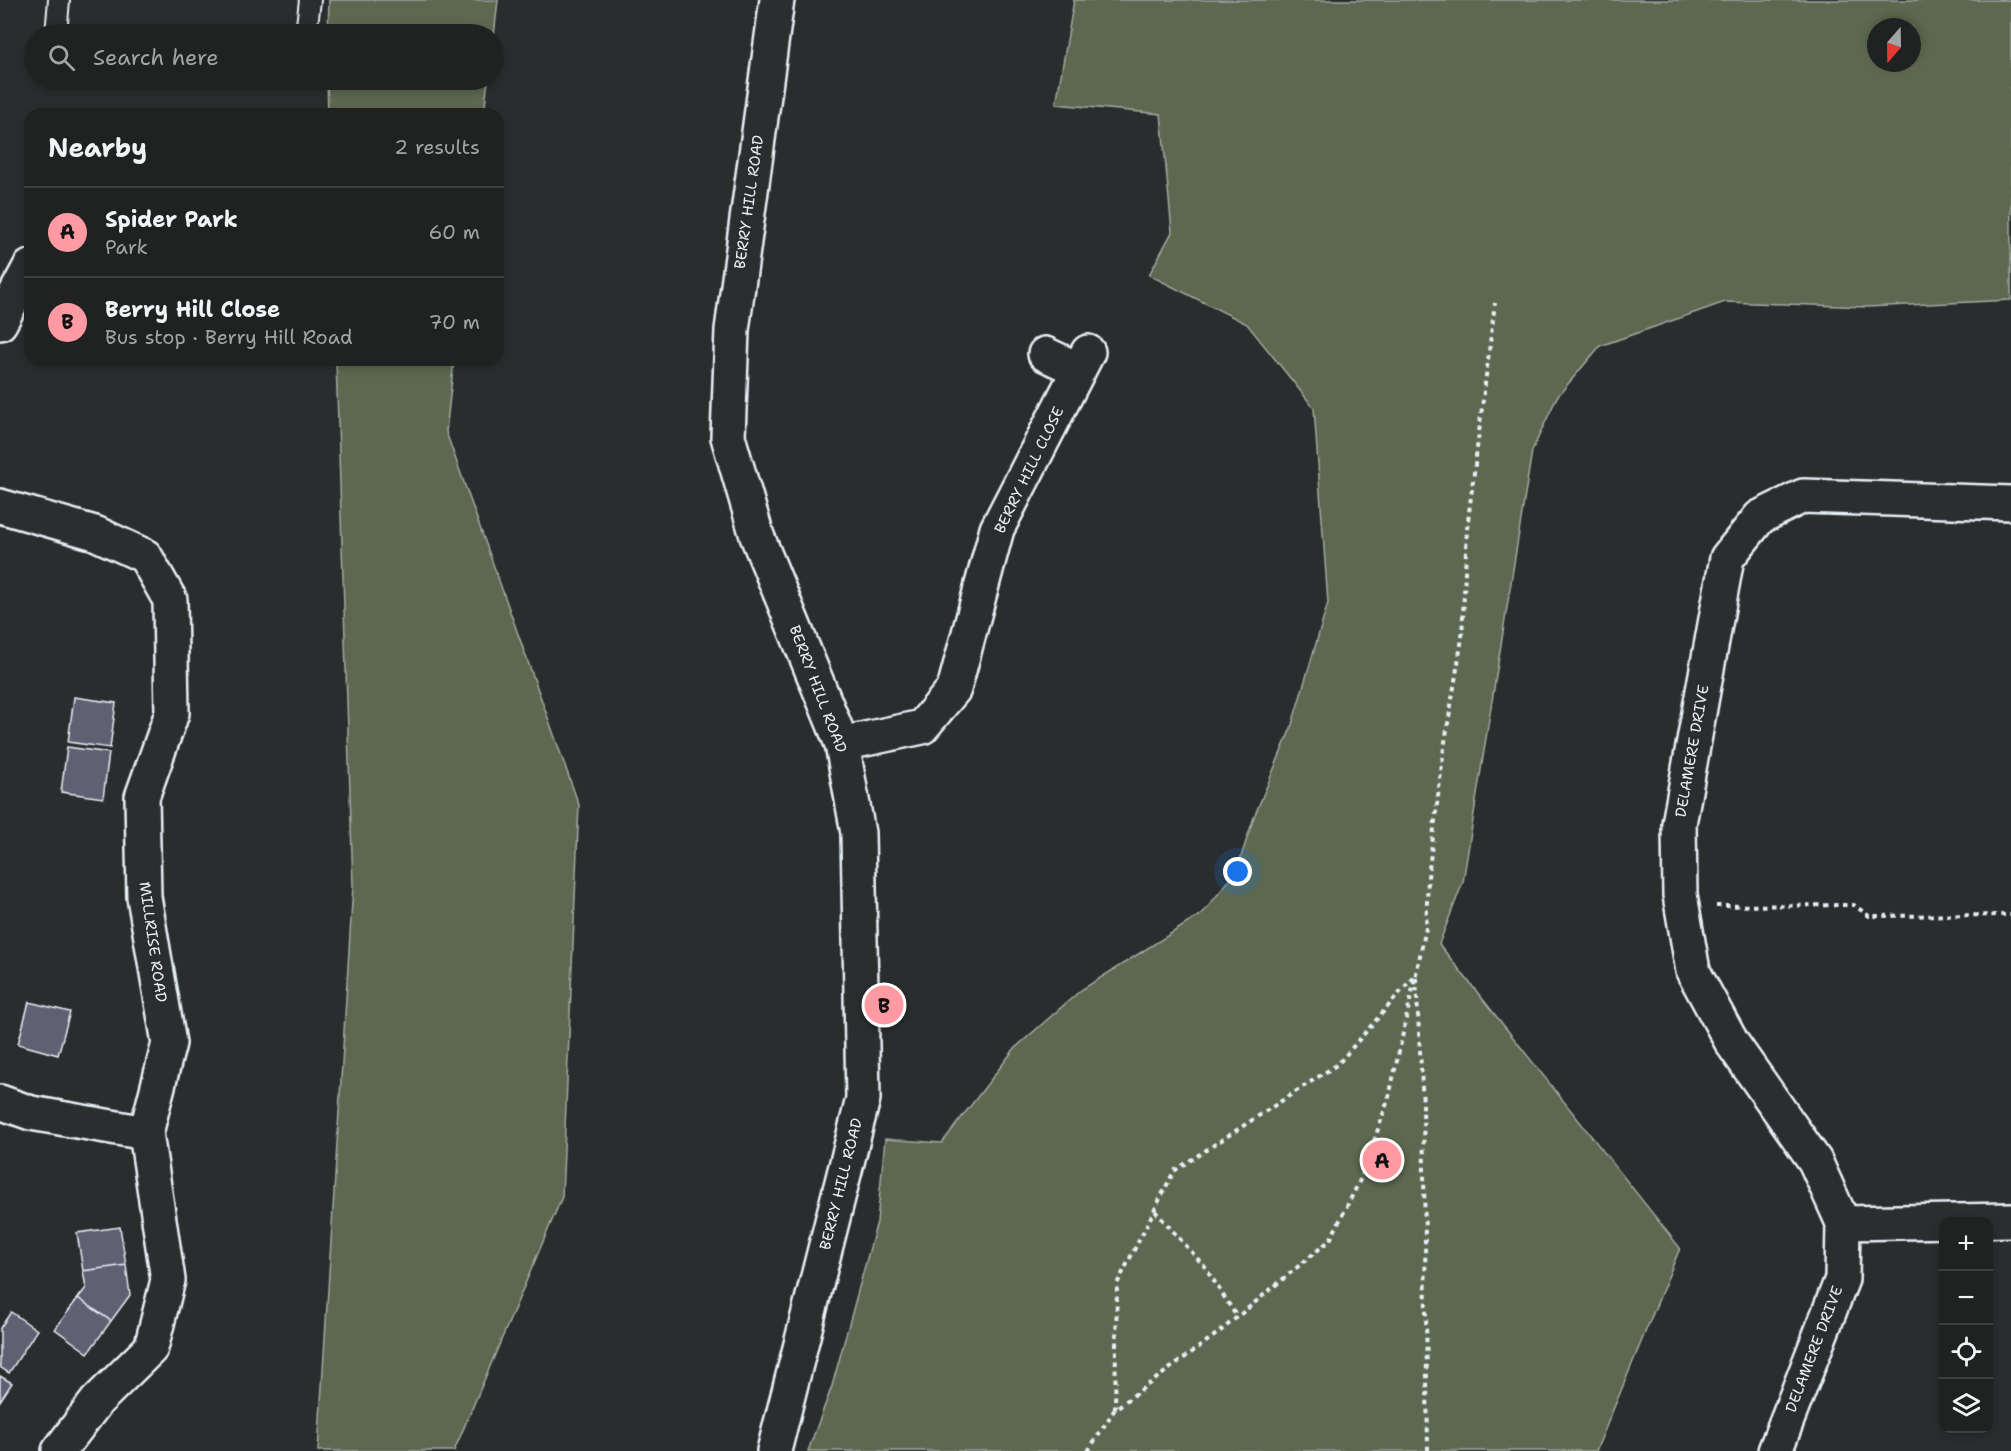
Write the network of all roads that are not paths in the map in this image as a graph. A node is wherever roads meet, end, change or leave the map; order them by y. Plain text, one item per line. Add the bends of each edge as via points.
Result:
1 (59, 0) edge
2 (310, 0) edge
3 (777, 0) edge
4 (57, 24) edge
5 (307, 24) edge
6 (24, 278) edge
7 (0, 323) edge
8 (1045, 354) dead end
9 (2011, 503) edge
10 (0, 506) edge
11 (842, 744) junction
12 (0, 1102) edge
13 (146, 1133) junction
14 (2011, 1220) edge
15 (1843, 1223) junction
16 (59, 1451) edge
17 (774, 1451) edge
18 (1775, 1451) edge

1 - 4 lane
2 - 5 lane
3 - 11 street, BERRY HILL ROAD via 732,330 728,437 757,536
6 - 7 street
8 - 11 street, BERRY HILL CLOSE via 1084,361 997,529 954,689 922,727
9 - 15 street, DELAMERE DRIVE via 1803,496 1760,517 1727,558 1679,824 1682,907 1693,971 1732,1043 1815,1161
10 - 13 street, MILLRISE ROAD via 95,533 145,556 170,600 172,713 142,797 144,897 169,1043
11 - 17 street, BERRY HILL ROAD via 858,833 863,1099
12 - 13 street via 31,1113
13 - 16 street, MILLRISE ROAD via 168,1280 151,1348 97,1401
14 - 15 street
15 - 18 street, DELAMERE DRIVE via 1842,1279

